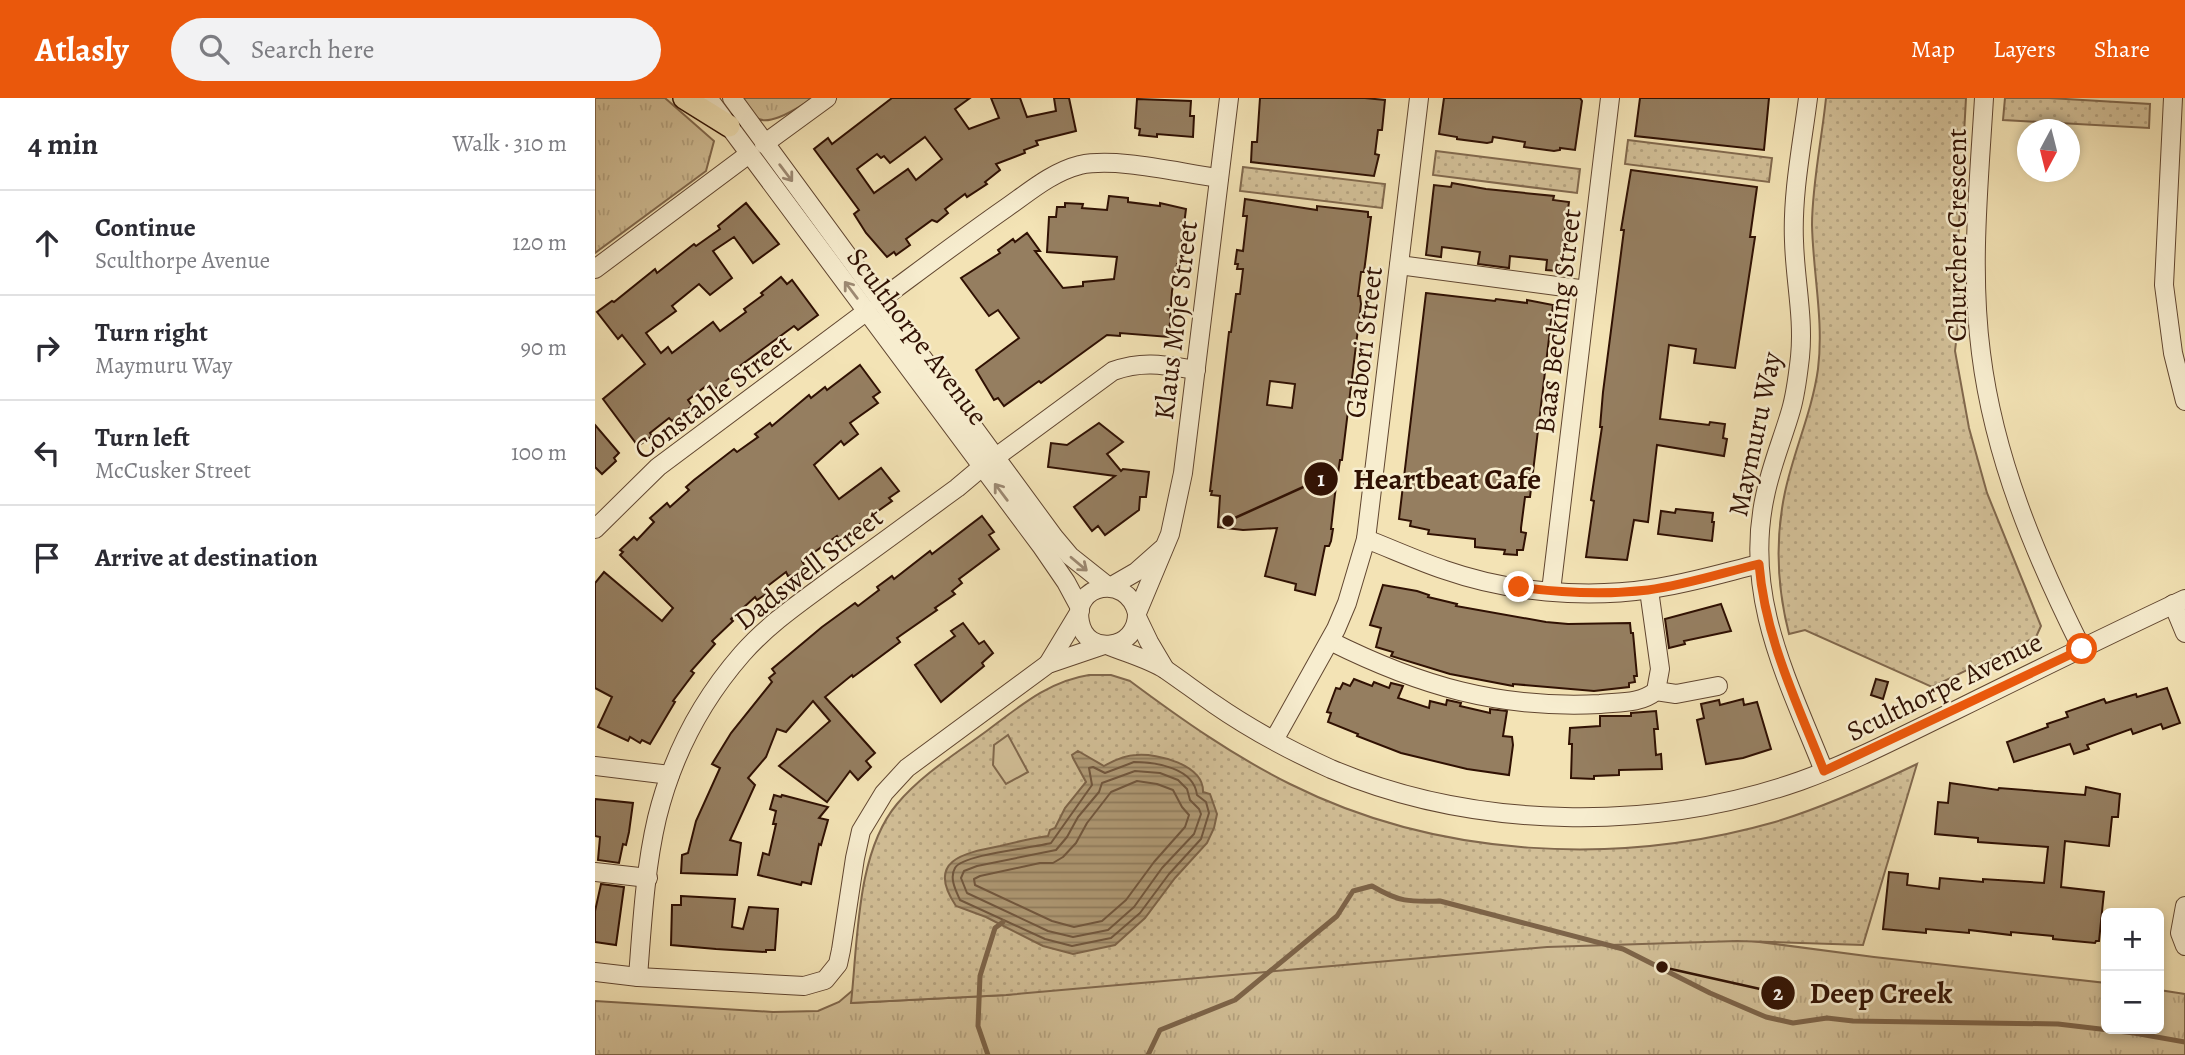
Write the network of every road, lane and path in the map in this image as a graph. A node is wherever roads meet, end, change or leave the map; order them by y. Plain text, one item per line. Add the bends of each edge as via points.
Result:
1 (684, 98) edge
2 (708, 98) edge
3 (732, 98) edge
4 (827, 98) edge
5 (1229, 98) edge
6 (1419, 98) edge
7 (1610, 98) edge
8 (1808, 98) edge
9 (1984, 98) edge
10 (2173, 98) edge
11 (729, 126) junction
12 (757, 149) junction
13 (1219, 178) junction
14 (1399, 265) junction
15 (595, 269) edge
16 (1587, 290) junction
17 (873, 306) junction
18 (1196, 370) junction
19 (2185, 401) edge
20 (989, 462) junction
21 (595, 529) edge
22 (1366, 539) junction
23 (1165, 547) junction
24 (1759, 564) junction
25 (1109, 587) junction
26 (1649, 590) junction
27 (1551, 591) junction
28 (2179, 601) edge
29 (1080, 610) junction
30 (1137, 615) junction
31 (2185, 633) edge
32 (1331, 641) junction
33 (1106, 645) junction
34 (2082, 649) junction
35 (1048, 664) junction
36 (1165, 669) junction
37 (1717, 686) dead end
38 (1656, 691) junction
39 (1274, 740) junction
40 (595, 766) edge
41 (1824, 771) junction
42 (670, 775) junction
43 (595, 872) edge
44 (648, 878) junction
45 (2185, 906) edge
46 (2185, 946) edge
47 (595, 972) edge
48 (638, 977) junction

1 - 11 main road
2 - 11 street, Sculthorpe Avenue
3 - 12 street, Sculthorpe Avenue
4 - 12 street
5 - 13 street, Klaus Moje Street
6 - 14 street, Gabori Street
7 - 16 street, Baas Becking Street
8 - 24 street, Maymuru Way via 1794,215 1800,355 1792,406 1765,496
9 - 34 street, Churcher Crescent via 1976,290 1991,416 2032,541
10 - 19 street via 2164,285
11 - 12 street, Sculthorpe Avenue
12 - 15 street
12 - 17 street, Sculthorpe Avenue
13 - 17 street, Constable Street via 1121,164 1080,165 1056,174
13 - 18 street, Klaus Moje Street
14 - 16 street
14 - 22 street, Gabori Street
16 - 27 street, Baas Becking Street
17 - 20 street, Sculthorpe Avenue
17 - 21 street, Constable Street via 658,467
18 - 20 street, Dadswell Street via 1154,363 1113,371
18 - 23 street, Klaus Moje Street via 1180,493
20 -> 25 street, Sculthorpe Avenue via 1070,556
29 -> 20 street, Sculthorpe Avenue
20 - 42 street, Dadswell Street via 759,636 713,691
22 - 27 street via 1446,571
22 - 32 street, Gabori Street
23 - 25 street
23 - 30 street, Klaus Moje Street
24 - 26 street
24 - 41 street, Maymuru Way via 1766,616 1778,656
25 - 29 street via 1094,591
25 - 30 street via 1125,593
26 - 27 street
26 - 38 street via 1660,668
28 - 31 street
28 - 34 street, Sculthorpe Avenue
29 - 33 street via 1082,629 1095,642
29 - 35 street
30 - 33 street via 1128,637
30 - 36 street, Sculthorpe Avenue
32 - 38 street via 1419,680 1502,699 1599,704 1639,701
32 - 39 street, Gabori Street
33 - 35 street
33 - 36 street, Sculthorpe Avenue
34 - 41 street, Sculthorpe Avenue
35 - 48 street via 907,768 884,793 861,831 838,964 825,980 804,986
36 - 39 street, Sculthorpe Avenue
37 - 38 street via 1676,694
39 - 41 street, Sculthorpe Avenue via 1332,769 1398,791 1540,816 1618,816 1688,808 1769,791
40 - 42 street
42 - 44 street, Dadswell Street via 657,818
43 - 44 street
44 - 48 street, Dadswell Street
45 - 46 street via 2180,933
47 - 48 street

